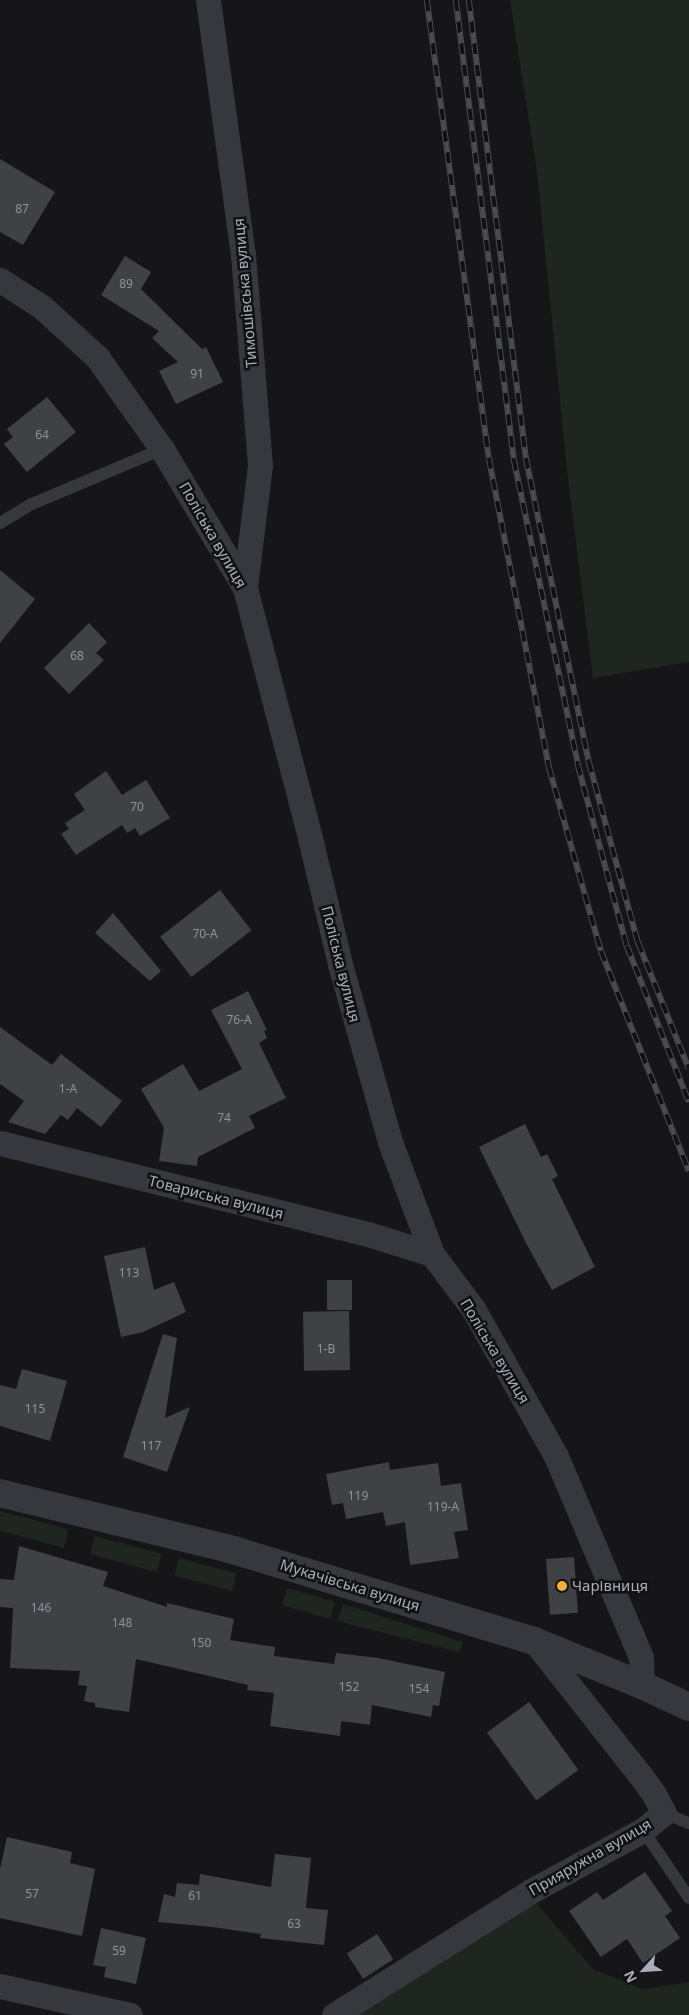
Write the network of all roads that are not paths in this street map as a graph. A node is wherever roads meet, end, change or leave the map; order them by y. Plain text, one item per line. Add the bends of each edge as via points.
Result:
1 (208, 0) edge
2 (0, 280) edge
3 (162, 448) junction
4 (0, 523) edge
5 (245, 588) junction
6 (0, 1143) edge
7 (432, 1254) junction
8 (0, 1494) edge
9 (534, 1641) junction
10 (642, 1685) junction
11 (689, 1707) edge
12 (664, 1813) junction
13 (689, 1823) edge
14 (643, 1830) junction
15 (689, 1898) edge
16 (0, 1986) edge
17 (130, 2015) edge
18 (334, 2015) edge

1 - 5 street, Тимошівська вулиця via 243,254 260,465
2 - 3 street, Поліська вулиця via 42,307 96,357
3 - 4 lane via 32,504
3 - 5 street, Поліська вулиця
5 - 7 street, Поліська вулиця via 345,983 390,1142
6 - 7 street, Товариська вулиця via 368,1234
7 - 10 street, Поліська вулиця via 474,1310 556,1456 641,1657
8 - 9 street, Мукачівська вулиця via 233,1550
9 - 10 street, Мукачівська вулиця
9 - 12 street, Прияружна вулиця via 640,1775
10 - 11 street, Мукачівська вулиця
12 - 13 lane
12 - 14 street, Прияружна вулиця
14 - 15 lane
14 - 18 street, Прияружна вулиця via 531,1891
16 - 17 street

